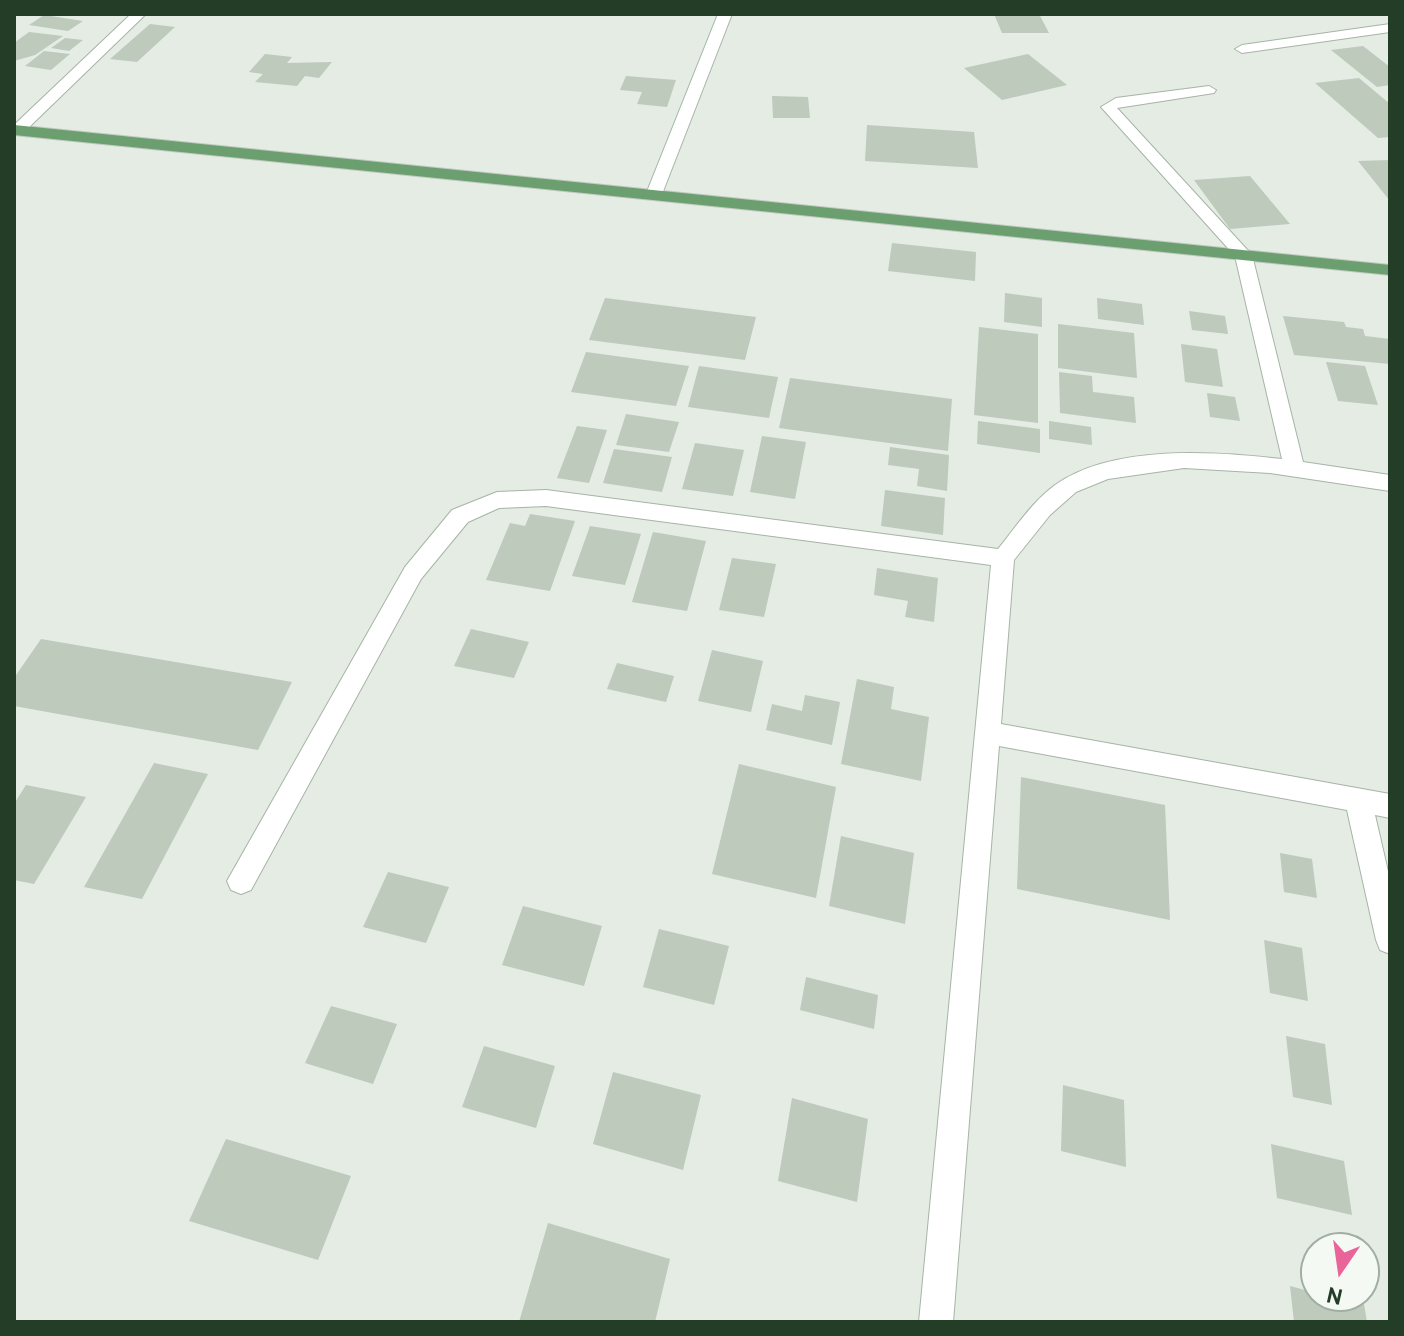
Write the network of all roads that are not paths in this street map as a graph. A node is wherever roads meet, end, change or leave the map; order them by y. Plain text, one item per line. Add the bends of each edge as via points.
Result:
1 (139, 14) edge
2 (725, 14) edge
3 (1390, 28) edge
4 (1242, 49) dead end
5 (1209, 90) dead end
6 (16, 130) edge
7 (654, 194) junction
8 (1243, 255) junction
9 (1390, 270) edge
10 (1294, 468) junction
11 (1390, 483) edge
12 (1003, 558) junction
13 (987, 733) junction
14 (1358, 800) junction
15 (1390, 806) edge
16 (241, 881) dead end
17 (1390, 940) edge
18 (936, 1322) edge

1 - 6 street
2 - 7 street
3 - 4 street
5 - 8 street via 1108,107
6 - 7 main road
7 - 8 main road
8 - 9 main road
8 - 10 street
10 - 11 street
10 - 12 street via 1163,460 1108,470 1052,499
12 - 13 street
12 - 16 street via 546,498 497,500 460,516 413,573
13 - 14 street
13 - 18 street
14 - 15 street
14 - 17 street

